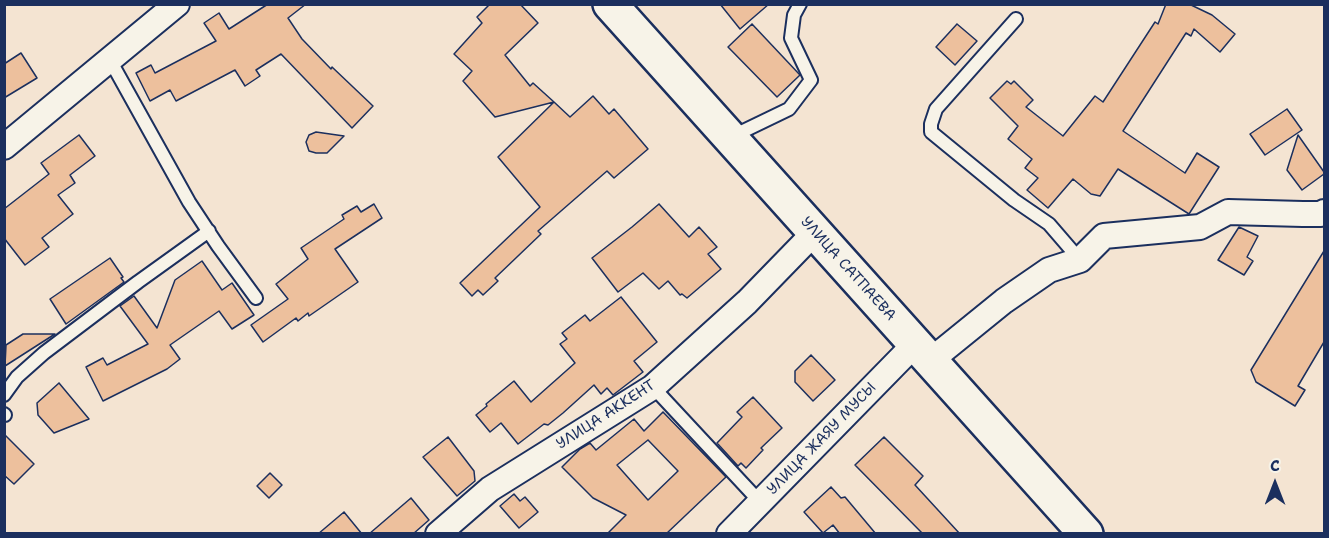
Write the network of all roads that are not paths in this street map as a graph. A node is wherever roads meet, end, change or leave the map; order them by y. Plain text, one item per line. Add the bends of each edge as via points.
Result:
1 (177, 4) edge
2 (610, 4) edge
3 (800, 4) edge
4 (1016, 19) dead end
5 (110, 60) junction
6 (730, 138) junction
7 (4, 147) edge
8 (1324, 212) edge
9 (209, 231) junction
10 (815, 232) junction
11 (1080, 260) junction
12 (256, 298) dead end
13 (923, 352) junction
14 (653, 387) junction
15 (4, 395) edge
16 (760, 502) junction
17 (438, 534) edge
18 (729, 534) edge
19 (1086, 534) edge

1 - 5 street
2 - 6 street, УЛИЦА САТПАЕВА
3 - 6 lane via 791,38 811,80 789,110
4 - 11 lane via 936,109 931,132 1049,224
5 - 7 street
5 - 9 lane
6 - 10 street, УЛИЦА САТПАЕВА
8 - 11 street via 1228,212 1200,227 1104,236
9 - 12 lane
9 - 15 lane via 44,353
10 - 13 street, УЛИЦА САТПАЕВА
10 - 14 street, УЛИЦА АККЕНТ via 747,303
11 - 13 street, УЛИЦА ЖАЯУ МУСЫ via 1049,270
13 - 16 street, УЛИЦА ЖАЯУ МУСЫ
13 - 19 street, УЛИЦА САТПАЕВА
14 - 16 lane
14 - 17 street, УЛИЦА АККЕНТ via 490,489
16 - 18 street, УЛИЦА ЖАЯУ МУСЫ

